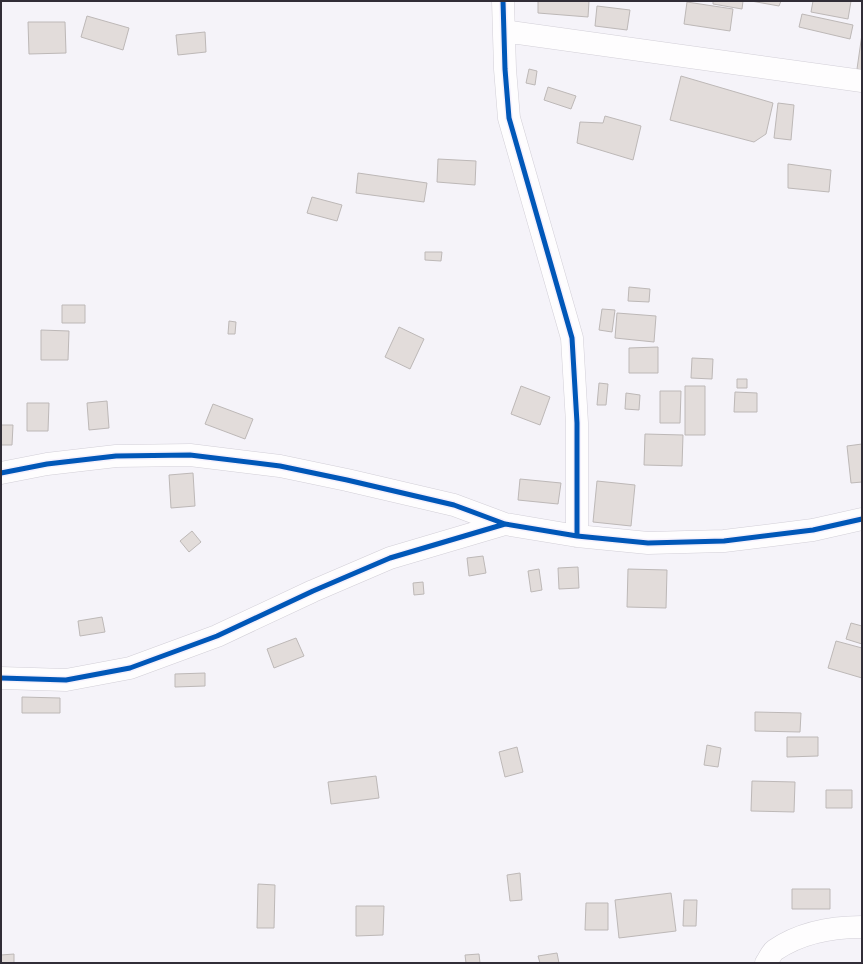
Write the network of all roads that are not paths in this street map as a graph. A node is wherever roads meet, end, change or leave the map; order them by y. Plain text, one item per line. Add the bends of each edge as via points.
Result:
1 (503, 1) edge
2 (504, 31) junction
3 (862, 81) edge
4 (1, 473) edge
5 (862, 519) edge
6 (505, 524) junction
7 (577, 536) junction
8 (1, 678) edge
9 (862, 927) edge
10 (766, 963) edge

1 - 2 street
2 - 3 street
2 - 7 street via 509,118 572,338 577,423
4 - 6 street via 47,464 116,456 190,455 280,466 347,480 454,505
5 - 7 street via 813,530 724,541 648,542
6 - 7 street
6 - 8 street via 390,558 217,636 130,668 66,680
9 - 10 street via 838,927 802,937 774,951

